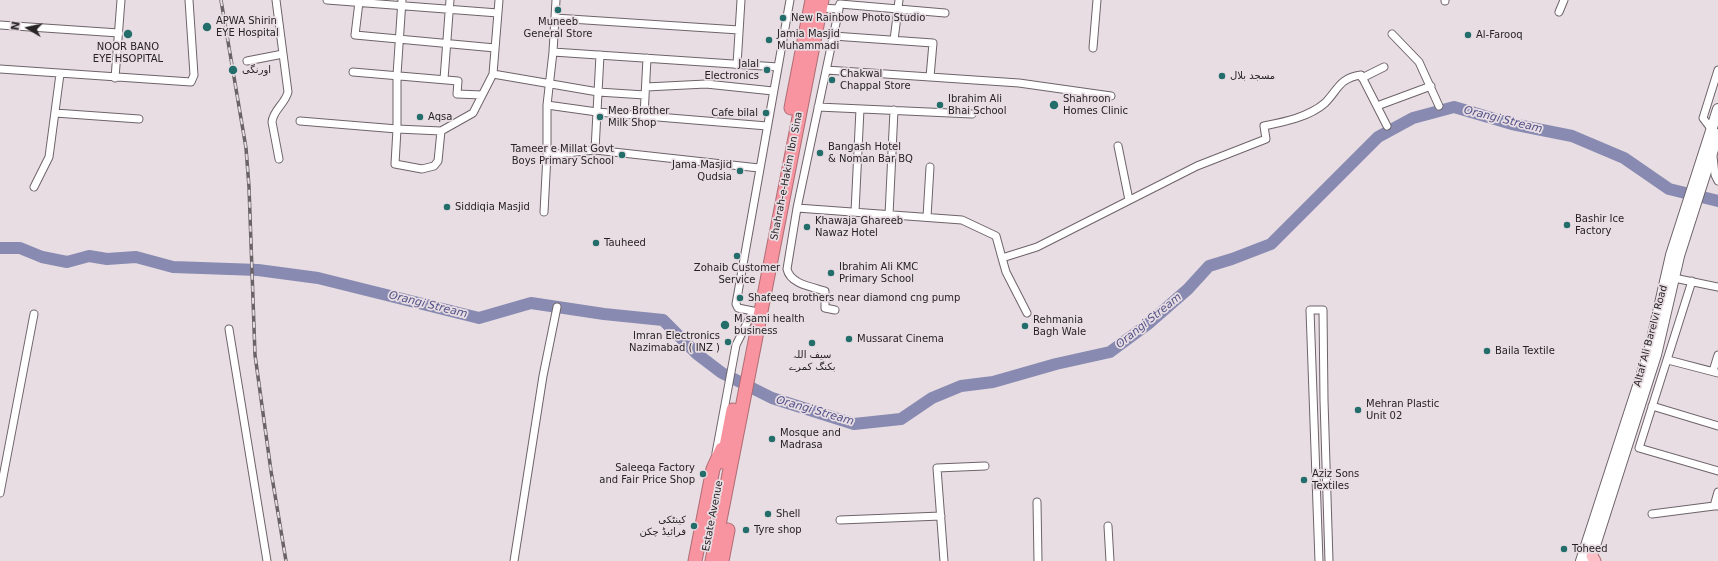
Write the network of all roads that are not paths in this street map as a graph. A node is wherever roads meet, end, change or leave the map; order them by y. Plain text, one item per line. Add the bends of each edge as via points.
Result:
1 (121, 0) edge
2 (189, 0) edge
3 (276, 0) edge
4 (327, 0) edge
5 (450, 0) edge
6 (499, 0) edge
7 (556, 0) edge
8 (741, 0) edge
9 (790, 0) edge
10 (899, 0) edge
11 (1097, 0) edge
12 (1564, 0) edge
13 (359, 2) junction
14 (402, 3) edge
15 (818, 3) edge
16 (840, 5) edge
17 (450, 9) junction
18 (898, 9) junction
19 (1559, 12) dead end
20 (498, 13) junction
21 (945, 13) dead end
22 (555, 18) junction
23 (0, 25) edge
24 (739, 30) junction
25 (118, 33) junction
26 (1392, 34) dead end
27 (833, 36) junction
28 (399, 40) junction
29 (894, 40) junction
30 (447, 44) junction
31 (495, 48) junction
32 (1093, 48) dead end
33 (553, 52) junction
34 (283, 54) junction
35 (600, 55) junction
36 (647, 58) junction
37 (247, 61) dead end
38 (737, 64) junction
39 (778, 67) junction
40 (1384, 67) dead end
41 (0, 69) edge
42 (826, 70) junction
43 (1718, 70) edge
44 (353, 72) dead end
45 (60, 74) junction
46 (493, 74) junction
47 (396, 75) junction
48 (930, 77) junction
49 (115, 78) junction
50 (1362, 78) junction
51 (444, 79) junction
52 (549, 84) junction
53 (1430, 86) junction
54 (646, 87) junction
55 (773, 91) junction
56 (598, 92) junction
57 (482, 95) junction
58 (645, 95) junction
59 (1111, 96) dead end
60 (546, 105) junction
61 (1377, 106) junction
62 (1439, 106) dead end
63 (818, 107) junction
64 (860, 109) junction
65 (1718, 109) edge
66 (894, 110) junction
67 (597, 112) junction
68 (55, 113) junction
69 (972, 114) dead end
70 (644, 116) junction
71 (140, 119) dead end
72 (300, 121) dead end
73 (767, 126) junction
74 (1387, 126) dead end
75 (397, 129) junction
76 (441, 131) junction
77 (1715, 132) edge
78 (1118, 146) dead end
79 (595, 150) junction
80 (1713, 151) junction
81 (547, 155) junction
82 (279, 158) dead end
83 (930, 167) dead end
84 (759, 168) junction
85 (1699, 179) junction
86 (1718, 180) edge
87 (34, 187) dead end
88 (1129, 200) junction
89 (797, 208) junction
90 (544, 212) dead end
91 (855, 212) junction
92 (889, 215) junction
93 (927, 217) junction
94 (1675, 255) junction
95 (1002, 258) junction
96 (1674, 278) junction
97 (1692, 281) junction
98 (1718, 287) edge
99 (557, 307) dead end
100 (835, 310) dead end
101 (753, 311) junction
102 (1026, 313) dead end
103 (34, 314) dead end
104 (229, 329) dead end
105 (749, 352) junction
106 (1718, 355) edge
107 (1668, 360) junction
108 (1715, 372) edge
109 (1313, 400) junction
110 (1324, 400) junction
111 (1652, 406) junction
112 (1718, 426) edge
113 (734, 434) junction
114 (985, 466) dead end
115 (717, 470) junction
116 (1718, 471) edge
117 (1718, 492) edge
118 (0, 494) edge
119 (1037, 502) dead end
120 (1716, 506) edge
121 (1652, 514) dead end
122 (941, 516) junction
123 (840, 520) dead end
124 (1108, 526) dead end
125 (1592, 559) edge
126 (267, 561) edge
127 (514, 561) edge
128 (695, 561) edge
129 (704, 561) edge
130 (712, 561) edge
131 (722, 561) edge
132 (944, 561) edge
133 (1038, 561) edge
134 (1110, 561) edge
135 (1319, 561) edge
136 (1329, 561) edge
137 (1581, 561) edge

1 - 25 street
2 - 49 street via 194,75 191,82
3 - 34 street
4 - 13 street
5 - 17 street
6 - 20 street
7 - 22 street
8 - 24 street
9 - 39 street
10 - 18 street
11 - 32 street
12 - 19 street
13 - 14 street
13 - 28 street via 355,35
14 - 17 street
14 - 28 street
15 - 16 street
15 - 101 highway, Shahrah-e-Hakim Ibn Sina
15 - 105 highway, Shahrah-e-Hakim Ibn Sina
16 - 18 street
16 - 27 street
17 - 20 street
17 - 30 street
18 - 21 street
18 - 29 street
20 - 31 street
22 - 24 street
22 - 33 street
23 - 25 street
24 - 38 street
25 - 49 street
26 - 53 street via 1419,62
27 - 29 street
27 - 42 street
28 - 30 street
28 - 47 street
29 - 48 street via 933,42
30 - 31 street
30 - 51 street
31 - 46 street
33 - 35 street
33 - 52 street
34 - 37 street
34 - 82 street via 288,92 272,122
35 - 36 street
35 - 56 street
36 - 38 street
36 - 54 street
38 - 39 street
39 - 55 street
40 - 50 street
41 - 45 street
42 - 48 street
42 - 63 street
43 - 77 street via 1703,118
44 - 47 street
45 - 49 street
45 - 68 street
46 - 52 street
46 - 57 street
47 - 51 street
47 - 75 street
48 - 59 street via 1019,83
50 - 61 street
50 - 88 street via 1360,75 1343,81 1325,103 1314,110 1264,126 1266,139 1197,166
51 - 57 street via 458,80 457,94
52 - 56 street
52 - 60 street
53 - 61 street
53 - 62 street
54 - 55 street via 706,84
54 - 58 street
55 - 73 street
56 - 58 street
56 - 67 street
57 - 76 street via 473,113
58 - 70 street
60 - 67 street
60 - 81 street
61 - 74 street
63 - 64 street
63 - 89 street
64 - 66 street
64 - 91 street
65 - 77 main road, Altaf Ali Barelvi Road
66 - 69 street
66 - 92 street
67 - 70 street
67 - 79 street
68 - 71 street
68 - 87 street via 49,157
70 - 73 street
72 - 75 street
73 - 84 street
75 - 76 street
75 - 76 street via 395,164 422,169 436,164
77 - 80 main road, Altaf Ali Barelvi Road
77 - 85 main road, Altaf Ali Barelvi Road
78 - 88 street
79 - 81 street
79 - 84 street
80 - 85 main road, Altaf Ali Barelvi Road
80 - 86 street via 1715,175
81 - 90 street
83 - 93 street
84 - 101 street via 736,304 738,308
85 - 94 main road, Altaf Ali Barelvi Road
88 - 95 street via 1037,247
89 - 91 street
89 - 100 street via 788,274 805,286 825,291 825,308
91 - 92 street
92 - 93 street
93 - 95 street via 962,220 996,236
94 - 96 main road, Altaf Ali Barelvi Road
94 - 137 main road, Altaf Ali Barelvi Road via 1649,352
95 - 102 street
96 - 97 street
96 - 125 main road, Altaf Ali Barelvi Road via 1656,354
97 - 98 street
97 - 107 street
99 - 127 street via 543,376
101 - 105 highway, Shahrah-e-Hakim Ibn Sina
101 - 115 street via 736,345
103 - 118 street
104 - 126 street
105 - 113 highway
106 - 108 street
107 - 108 street
107 - 111 street
109 - 110 street
109 - 110 street via 1310,310 1323,310
109 - 135 street
110 - 136 street
111 - 112 street
111 - 116 street via 1639,448
113 - 115 highway
113 - 130 highway
113 - 131 highway via 736,480
114 - 122 street via 937,468
115 - 128 highway
115 - 129 highway, Estate Avenue
117 - 120 street
119 - 133 street
120 - 121 street
122 - 123 street
122 - 132 street
124 - 134 street

